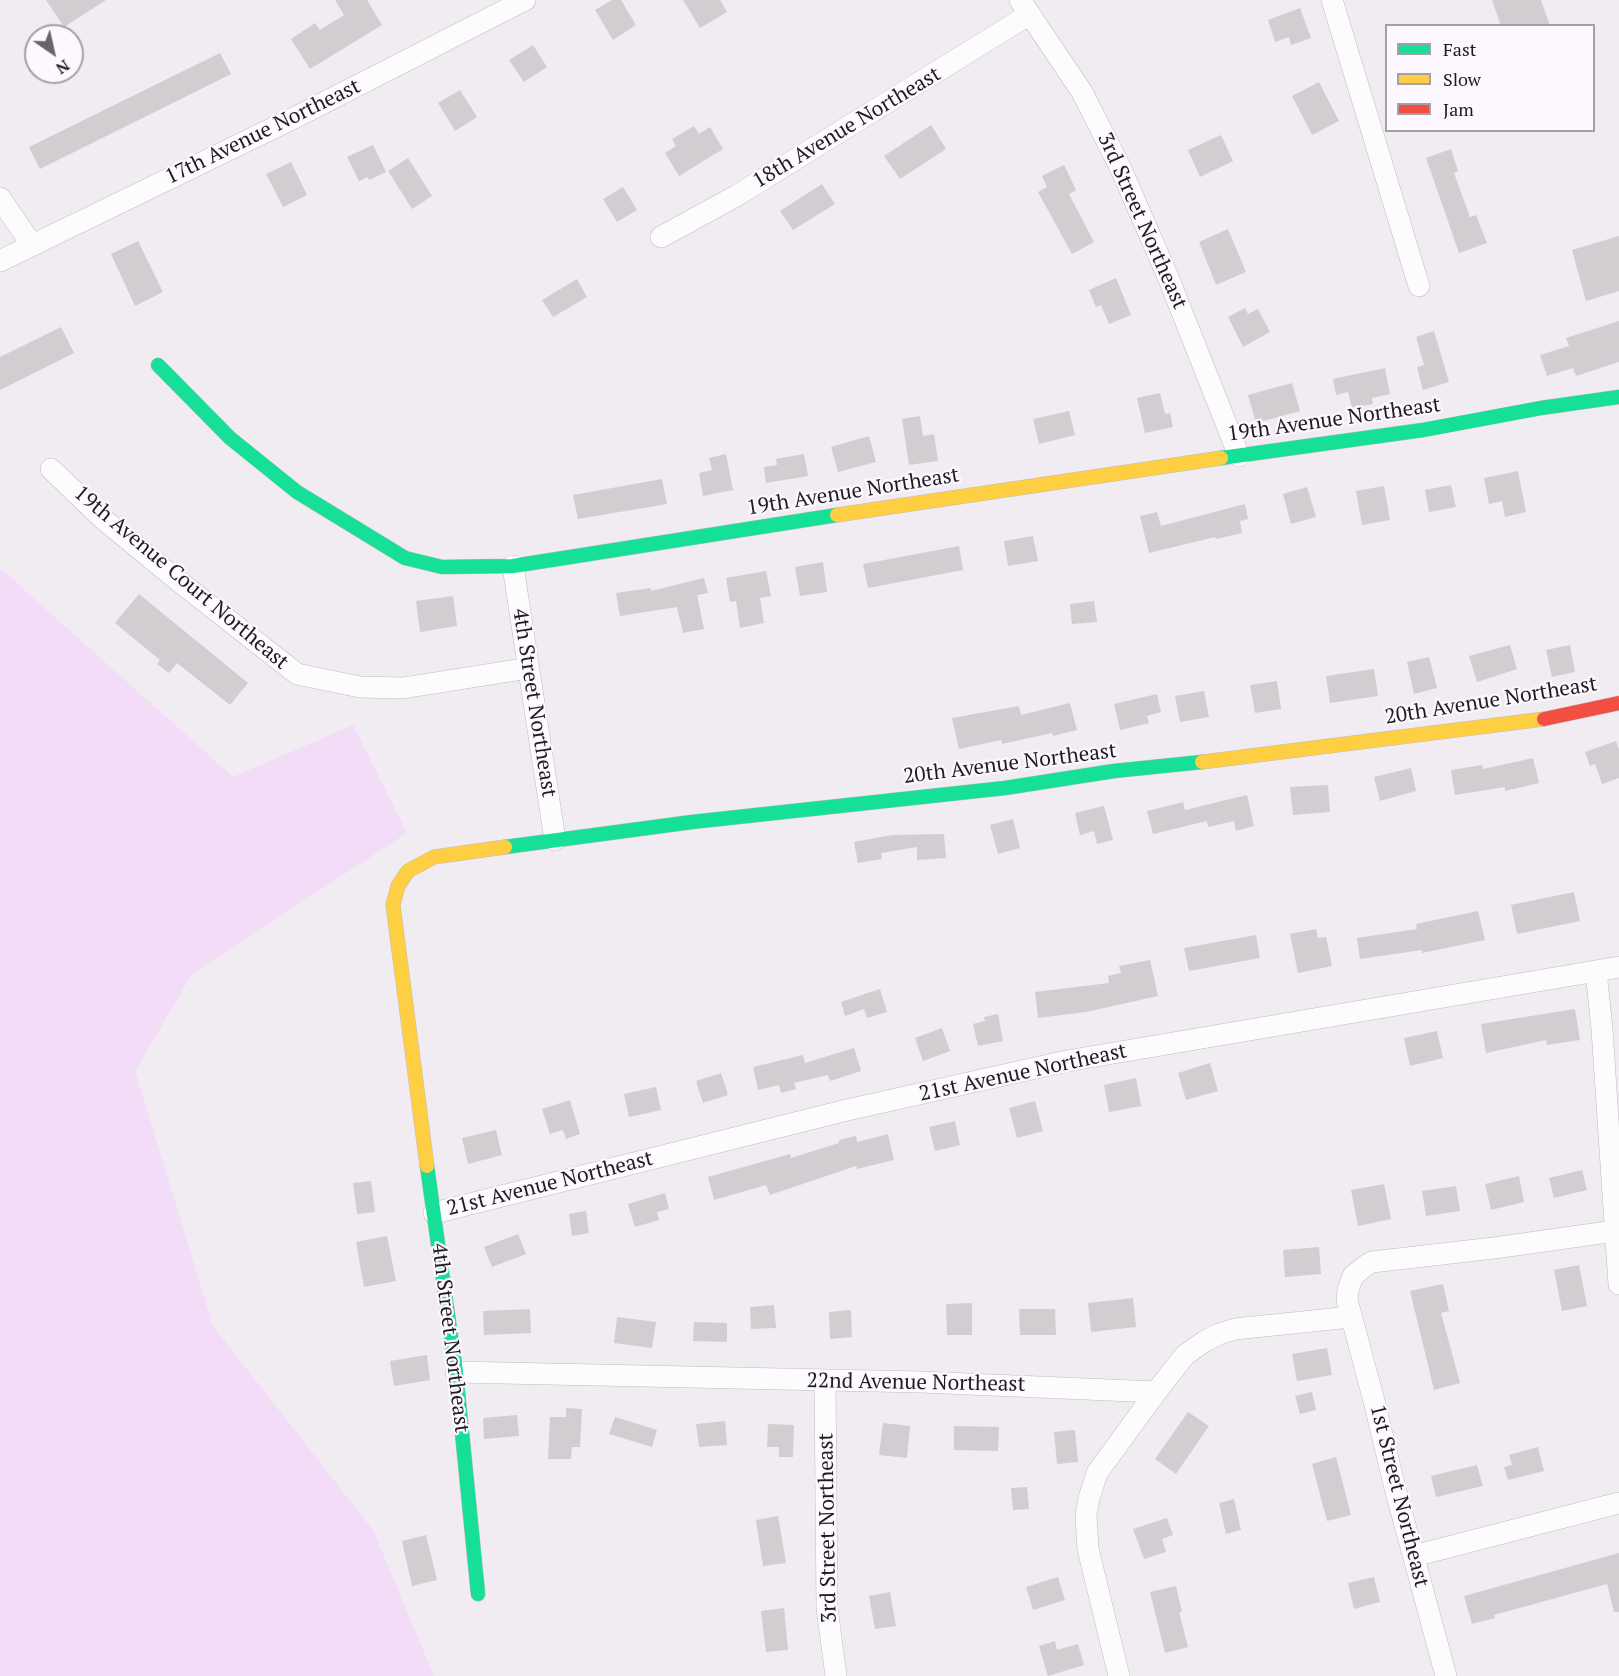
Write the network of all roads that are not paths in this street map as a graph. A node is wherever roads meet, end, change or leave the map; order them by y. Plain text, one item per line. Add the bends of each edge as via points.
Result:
1 (525, 0) edge
2 (1332, 0) edge
3 (1025, 7) edge
4 (0, 198) edge
5 (661, 237) dead end
6 (32, 245) junction
7 (0, 261) edge
8 (1419, 286) dead end
9 (158, 365) dead end
10 (1619, 397) edge
11 (1239, 456) junction
12 (51, 469) dead end
13 (513, 566) junction
14 (529, 668) junction
15 (1619, 703) edge
16 (555, 840) junction
17 (408, 871) joint
18 (1619, 967) edge
19 (1596, 971) junction
20 (434, 1213) junction
21 (1615, 1231) junction
22 (1619, 1284) edge
23 (1351, 1317) junction
24 (456, 1372) junction
25 (825, 1381) junction
26 (1156, 1392) junction
27 (1619, 1503) edge
28 (1414, 1556) junction
29 (478, 1594) dead end
30 (836, 1676) edge
31 (1119, 1676) edge
32 (1446, 1676) edge

1 - 6 street, 17th Avenue Northeast
2 - 8 street
3 - 5 street, 18th Avenue Northeast via 736,196
3 - 11 street, 3rd Street Northeast via 1082,92 1120,167
4 - 6 street
6 - 7 street, 17th Avenue Northeast
9 - 13 street, 19th Avenue Northeast via 230,438 297,492 405,558 442,567
10 - 11 street, 19th Avenue Northeast
11 - 13 street, 19th Avenue Northeast
12 - 14 street, 19th Avenue Court Northeast via 176,579 297,674 379,688
13 - 14 street, 4th Street Northeast
14 - 16 street, 4th Street Northeast
15 - 16 street, 20th Avenue Northeast via 1528,721 1114,771 1005,788
16 - 17 street, 20th Avenue Northeast via 434,857
17 - 20 street, 4th Street Northeast via 398,885 393,905
18 - 19 street, 21st Avenue Northeast
19 - 20 street, 21st Avenue Northeast via 1067,1062 847,1110
19 - 21 street
20 - 24 street, 4th Street Northeast
21 - 22 street
21 - 23 street, 1st Street Northeast via 1372,1262 1353,1276 1347,1300
23 - 26 street via 1219,1334 1185,1355
23 - 28 street, 1st Street Northeast
24 - 25 street, 22nd Avenue Northeast
24 - 29 street, 4th Street Northeast
25 - 26 street, 22nd Avenue Northeast
25 - 30 street, 3rd Street Northeast via 827,1608
26 - 31 street via 1097,1473 1086,1515 1088,1549
27 - 28 street
28 - 32 street, 1st Street Northeast

